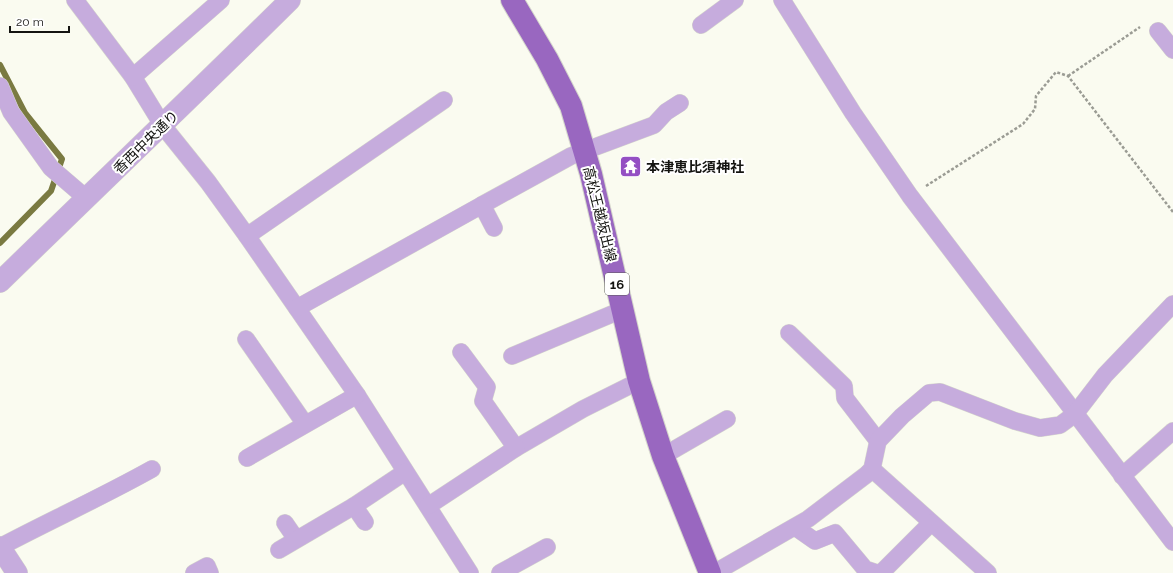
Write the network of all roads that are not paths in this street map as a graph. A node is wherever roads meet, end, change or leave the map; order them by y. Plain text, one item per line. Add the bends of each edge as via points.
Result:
1 (76, 0) edge
2 (290, 0) edge
3 (512, 0) edge
4 (735, 0) edge
5 (782, 0) edge
6 (210, 4) edge
7 (701, 25) dead end
8 (1158, 31) road end
9 (1173, 50) edge
10 (133, 78) junction
11 (0, 86) edge
12 (444, 100) dead end
13 (680, 103) dead end
14 (163, 126) junction
15 (584, 151) junction
16 (86, 198) junction
17 (482, 205) junction
18 (494, 228) dead end
19 (247, 236) junction
20 (0, 282) edge
21 (1173, 304) edge
22 (296, 308) junction
23 (624, 309) junction
24 (789, 333) dead end
25 (246, 339) dead end
26 (461, 352) dead end
27 (512, 356) dead end
28 (639, 381) junction
29 (357, 394) junction
30 (1076, 414) junction
31 (727, 419) dead end
32 (305, 424) junction
33 (1173, 431) edge
34 (878, 441) junction
35 (516, 448) junction
36 (663, 456) junction
37 (247, 458) dead end
38 (152, 469) dead end
39 (872, 469) junction
40 (405, 472) junction
41 (1122, 476) junction
42 (354, 506) junction
43 (428, 506) junction
44 (365, 522) dead end
45 (285, 523) dead end
46 (931, 523) junction
47 (795, 527) junction
48 (296, 539) junction
49 (1173, 542) edge
50 (0, 547) edge
51 (547, 547) dead end
52 (279, 550) dead end
53 (17, 573) edge
54 (194, 573) edge
55 (210, 573) edge
56 (470, 573) edge
57 (500, 573) edge
58 (710, 573) edge
59 (714, 573) edge
60 (876, 573) edge
61 (881, 573) edge
62 (988, 573) edge

1 - 10 street
2 - 14 street, 香西中央通り
3 - 15 main road, 高松王越坂出線 / 16 via 571,106
4 - 7 street
5 - 30 street via 853,113 910,196
6 - 10 street
8 - 9 street
10 - 14 street
11 - 16 street via 11,112 58,174
12 - 19 street
13 - 15 street via 666,112 654,125
14 - 16 street, 香西中央通り
14 - 19 street
15 - 17 street
15 - 23 main road, 高松王越坂出線 / 16
16 - 20 street, 香西中央通り
17 - 18 street
17 - 22 street
19 - 22 street
21 - 30 street via 1105,375
22 - 29 street
23 - 27 street
23 - 28 main road, 高松王越坂出線 / 16
24 - 34 street via 844,386 845,398
25 - 32 street
26 - 35 street via 487,387 483,401
28 - 35 street via 583,409
28 - 36 main road, 高松王越坂出線 / 16
29 - 32 street
29 - 40 street
30 - 34 street via 1060,425 1040,428 940,392 929,393
30 - 41 street
31 - 36 street
32 - 37 street
33 - 41 street
34 - 39 street
35 - 43 street
36 - 58 main road, 高松王越坂出線 / 16
38 - 50 street via 101,498 57,517
39 - 46 street
39 - 47 street via 822,510
40 - 42 street
40 - 43 street
41 - 49 street
42 - 44 street
42 - 48 street
43 - 56 street
45 - 48 street
46 - 61 street
46 - 62 street
47 - 59 street
47 - 60 street via 815,541 835,533 866,569
48 - 52 street
50 - 53 street
51 - 57 street
54 - 55 street via 207,566

